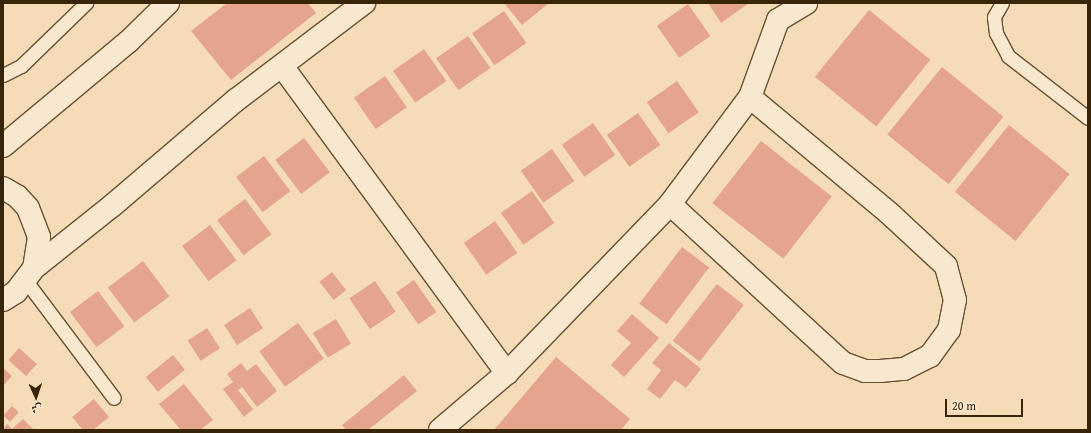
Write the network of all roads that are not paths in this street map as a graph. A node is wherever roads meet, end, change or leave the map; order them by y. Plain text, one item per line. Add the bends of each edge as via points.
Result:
1 (86, 3) edge
2 (168, 3) edge
3 (364, 3) edge
4 (806, 3) edge
5 (1002, 3) edge
6 (781, 12) edge
7 (282, 66) junction
8 (3, 75) edge
9 (750, 97) junction
10 (1088, 118) edge
11 (3, 146) edge
12 (3, 188) edge
13 (670, 204) junction
14 (30, 275) junction
15 (3, 300) edge
16 (507, 373) junction
17 (114, 398) dead end
18 (440, 430) edge

1 - 8 lane via 22,66
2 - 11 street via 128,42
3 - 7 street
4 - 6 street
5 - 10 lane via 994,17 996,33 1008,56
6 - 9 street
7 - 14 street via 236,100
7 - 16 street
9 - 13 street
9 - 13 street via 890,213 946,266 955,300 948,330 930,356 904,369 880,371 865,371 843,363
12 - 14 street via 17,196 28,208 35,222 39,237
13 - 16 street
14 - 15 street via 16,292
14 - 17 lane
16 - 18 street

